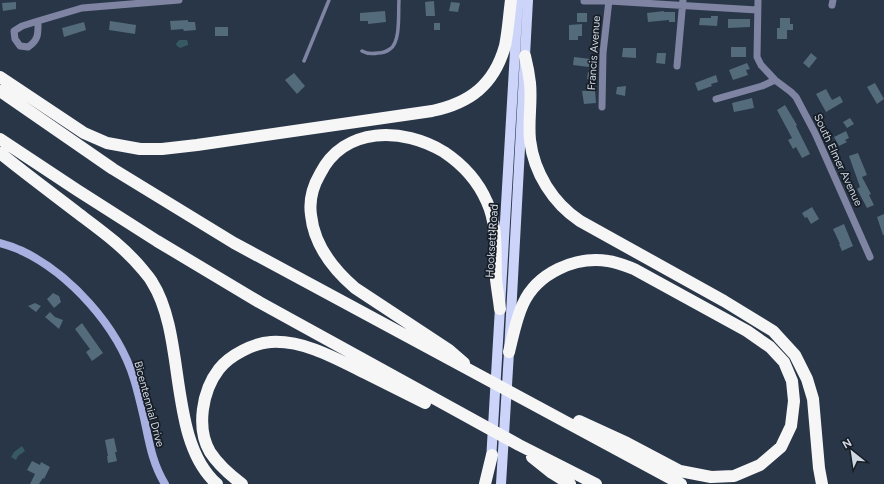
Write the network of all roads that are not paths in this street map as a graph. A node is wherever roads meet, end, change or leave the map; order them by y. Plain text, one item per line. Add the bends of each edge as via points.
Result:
1 (179, 0) edge
2 (329, 0) edge
3 (398, 0) edge
4 (511, 0) edge
5 (518, 0) edge
6 (528, 0) edge
7 (609, 0) edge
8 (758, 0) edge
9 (584, 1) edge
10 (683, 3) edge
11 (82, 4) edge
12 (757, 10) junction
13 (38, 21) dead end
14 (362, 51) dead end
15 (525, 56) junction
16 (304, 61) dead end
17 (677, 66) dead end
18 (0, 77) edge
19 (775, 80) junction
20 (0, 91) edge
21 (716, 99) dead end
22 (602, 107) dead end
23 (0, 139) edge
24 (0, 153) edge
25 (0, 243) edge
26 (870, 257) dead end
27 (500, 309) junction
28 (509, 352) junction
29 (480, 377) junction
30 (546, 412) junction
31 (477, 423) junction
32 (519, 446) junction
33 (492, 455) junction
34 (165, 484) edge
35 (217, 484) edge
36 (242, 484) edge
37 (485, 484) edge
38 (490, 484) edge
39 (501, 484) edge
40 (570, 484) edge
41 (596, 484) edge
42 (680, 484) edge
43 (822, 484) edge

1 - 11 street
2 - 16 lane
3 - 14 lane via 396,39 391,49 372,54
4 - 18 highway via 505,44 493,74 484,86 467,99 448,108 432,111 197,145 140,149 107,143 84,133
5 - 27 main road, Hooksett Road
6 - 15 main road, Hooksett Road
7 - 9 street
7 - 10 street
7 - 22 street, Francis Avenue via 603,53
8 - 12 street, South Elmer Avenue
10 - 12 street
10 - 17 street
11 - 13 street
12 - 19 street, South Elmer Avenue via 758,58
15 - 28 main road, Hooksett Road
15 - 43 highway via 530,83 532,153 550,193 570,215 773,331 795,354 813,399
19 - 21 street
19 - 26 street, South Elmer Avenue via 791,92 803,110
20 - 29 highway via 113,169 234,243
23 - 31 highway via 157,241 259,302
24 - 35 highway via 115,240 152,282 165,309 183,413 191,443 200,463
25 - 34 street, Bicentennial Drive via 20,250 60,276 105,322 128,364 144,417 150,451
27 - 29 highway via 496,280 495,231 488,202 469,173 450,156 412,139 377,135 365,137 342,148 324,166 313,190 310,214 317,240 332,265 355,288 449,350
27 - 33 main road, Hooksett Road
28 - 30 highway via 523,304 538,283 547,275 571,264 609,261 634,269 665,285 748,331 770,347 784,362 792,380 794,401 791,426 782,447 760,465 734,476 710,477 680,471 628,443 565,416
28 - 39 main road, Hooksett Road
29 - 30 highway
30 - 42 highway
31 - 32 highway
31 - 36 highway via 425,403 331,356 297,344 272,342 254,345 237,354 220,368 206,396 202,417 210,451 224,470
32 - 40 highway
32 - 41 highway
33 - 37 highway
33 - 38 main road, Hooksett Road

